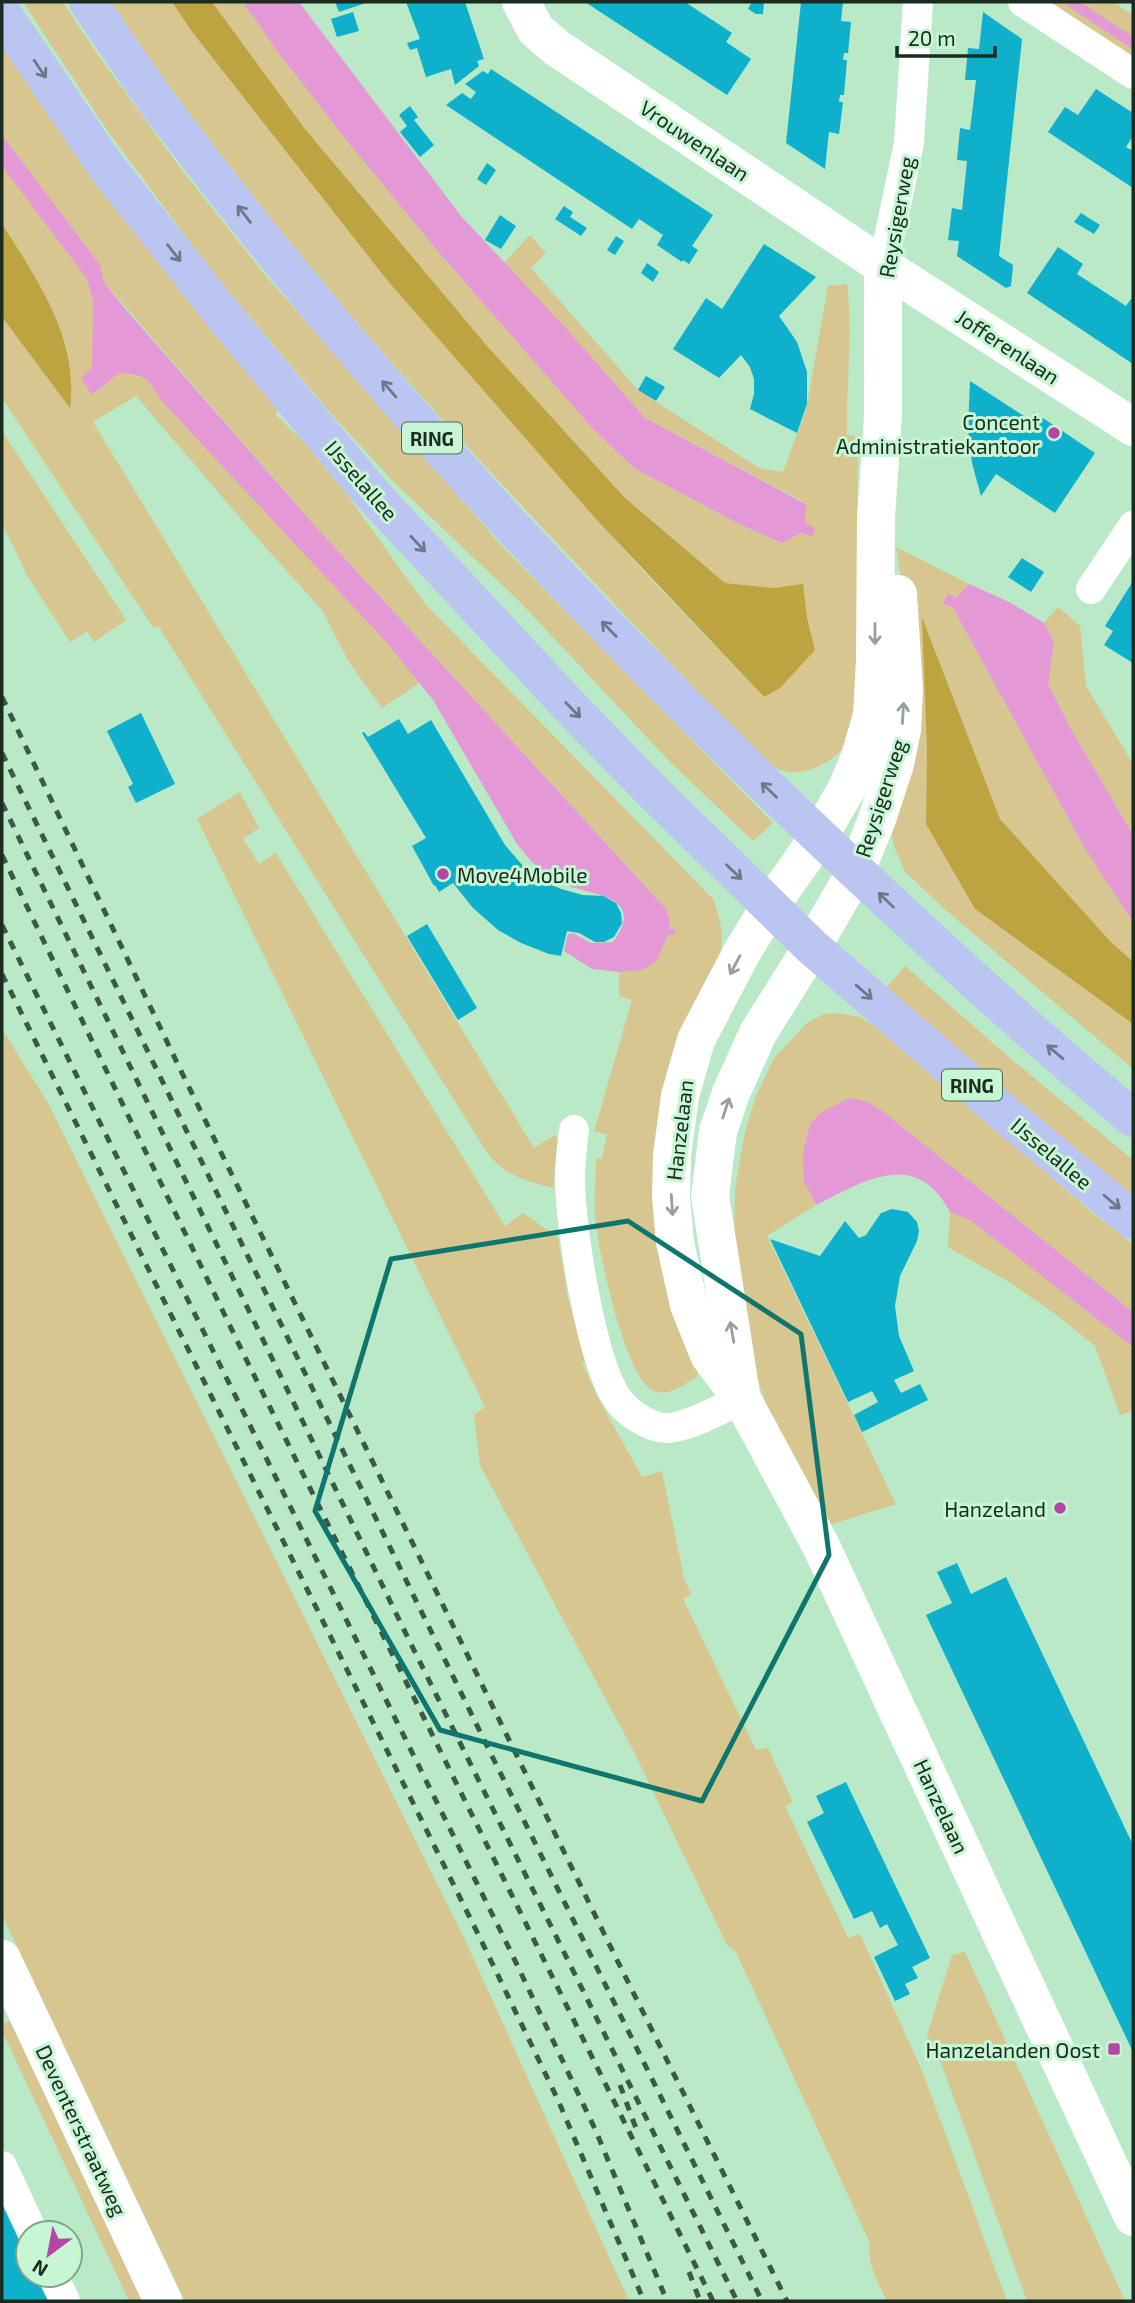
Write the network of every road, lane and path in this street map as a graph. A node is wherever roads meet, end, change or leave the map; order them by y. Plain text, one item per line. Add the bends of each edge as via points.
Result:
1 (88, 2) edge
2 (521, 2) edge
3 (918, 2) edge
4 (1023, 2) edge
5 (2, 13) edge
6 (1133, 74) edge
7 (883, 266) junction
8 (1133, 427) edge
9 (876, 517) junction
10 (1133, 526) edge
11 (1091, 589) dead end
12 (818, 838) junction
13 (856, 871) junction
14 (770, 906) junction
15 (812, 947) junction
16 (1133, 1118) edge
17 (574, 1130) dead end
18 (1133, 1220) edge
19 (742, 1399) junction
20 (2, 1959) edge
21 (2, 2166) edge
22 (1133, 2217) edge
23 (27, 2219) edge
24 (163, 2301) edge

12 -> 1 main road, RING via 548,567 427,433 308,294 170,120
2 - 7 street, Vrouwenlaan via 536,30 557,48
3 - 7 street, Reysigerweg via 909,143
4 - 6 street
5 -> 14 main road, IJsselallee / RING via 105,165 372,494 581,719
7 - 8 street, Jofferenlaan
7 - 9 street, Reysigerweg via 883,416
9 -> 12 street, Reysigerweg via 872,715 851,779
13 -> 9 street, Reysigerweg via 881,808 902,730 902,629 896,580
10 - 11 street
12 - 13 main road, RING
12 - 14 street
13 - 15 street
16 -> 13 main road, RING
14 - 15 main road, IJsselallee / RING
14 -> 19 street, Hanzelaan via 696,1040 680,1096 672,1155 675,1242 689,1305 709,1355
15 -> 18 main road, IJsselallee / RING
19 -> 15 street, Hanzelaan via 710,1196 719,1131 758,1034
17 - 19 street via 572,1217 604,1371 619,1401 645,1423 667,1428
19 - 22 street, Hanzelaan via 820,1544
20 - 24 street, Deventerstraatweg
21 - 23 street

